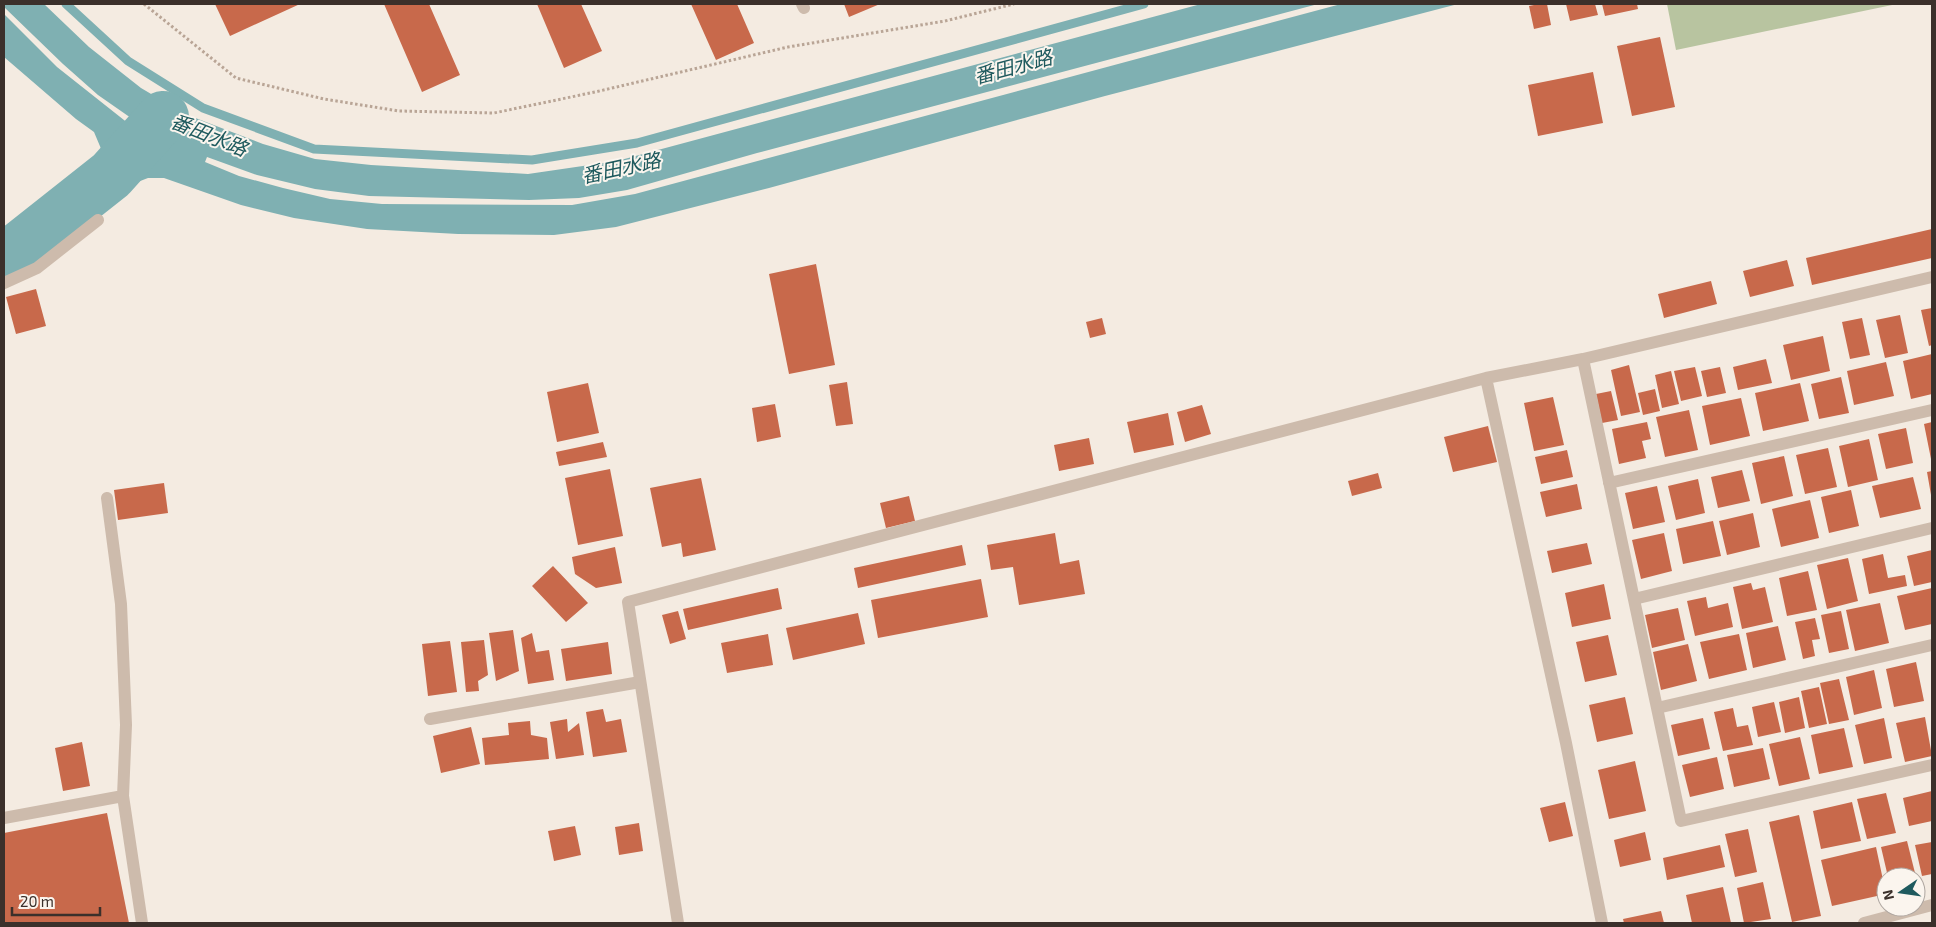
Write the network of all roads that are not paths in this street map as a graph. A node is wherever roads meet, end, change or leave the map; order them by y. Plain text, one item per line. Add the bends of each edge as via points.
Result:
1 (98, 220) dead end
2 (1932, 277) edge
3 (4, 283) edge
4 (1583, 359) junction
5 (1486, 378) junction
6 (1932, 410) edge
7 (1609, 483) junction
8 (107, 498) dead end
9 (1932, 528) edge
10 (1634, 599) junction
11 (1932, 645) edge
12 (640, 682) junction
13 (1657, 708) junction
14 (430, 719) dead end
15 (1932, 765) edge
16 (123, 796) junction
17 (4, 818) edge
18 (1932, 905) edge
19 (1871, 922) edge
20 (142, 923) edge
21 (678, 923) edge
22 (1602, 923) edge

1 - 3 street via 37,268
2 - 4 street
4 - 5 street
4 - 7 street
5 - 12 street via 628,602
5 - 22 street
6 - 7 street
7 - 10 street
8 - 16 street via 120,604 126,725
9 - 10 street
10 - 13 street
11 - 13 street
12 - 14 street
12 - 21 street
13 - 15 street via 1681,821
16 - 17 street
16 - 20 street
18 - 19 street

